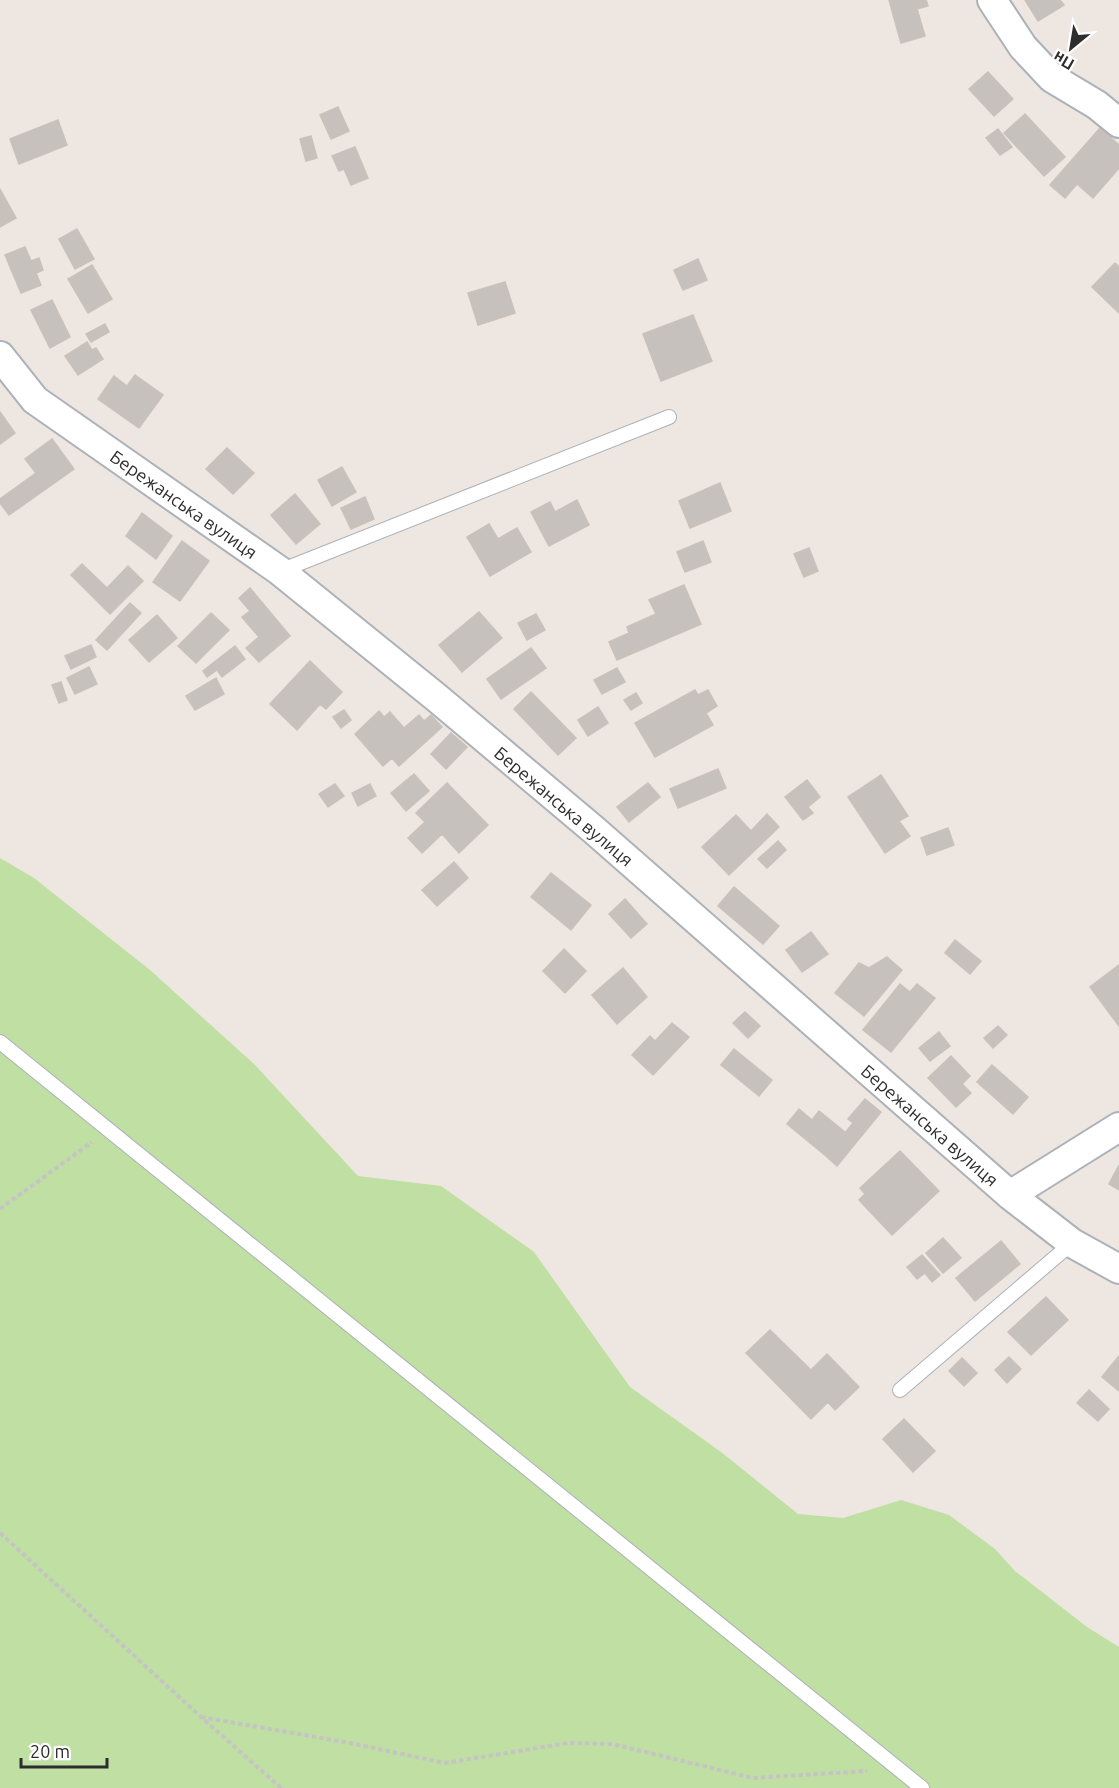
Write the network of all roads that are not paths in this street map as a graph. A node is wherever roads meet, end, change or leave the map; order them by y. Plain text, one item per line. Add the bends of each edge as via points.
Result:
1 (992, 0) edge
2 (1119, 123) edge
3 (0, 356) edge
4 (669, 417) dead end
5 (280, 571) junction
6 (0, 1042) edge
7 (1119, 1127) edge
8 (1010, 1195) junction
9 (1072, 1242) junction
10 (1119, 1269) edge
11 (900, 1390) dead end
12 (922, 1788) edge

1 - 2 street via 1023,47 1052,78
3 - 5 street, Бережанська вулиця via 34,400
4 - 5 lane
5 - 8 street, Бережанська вулиця via 594,830
6 - 12 lane
7 - 8 street
8 - 9 street, Бережанська вулиця
9 - 10 street, Бережанська вулиця
9 - 11 lane

